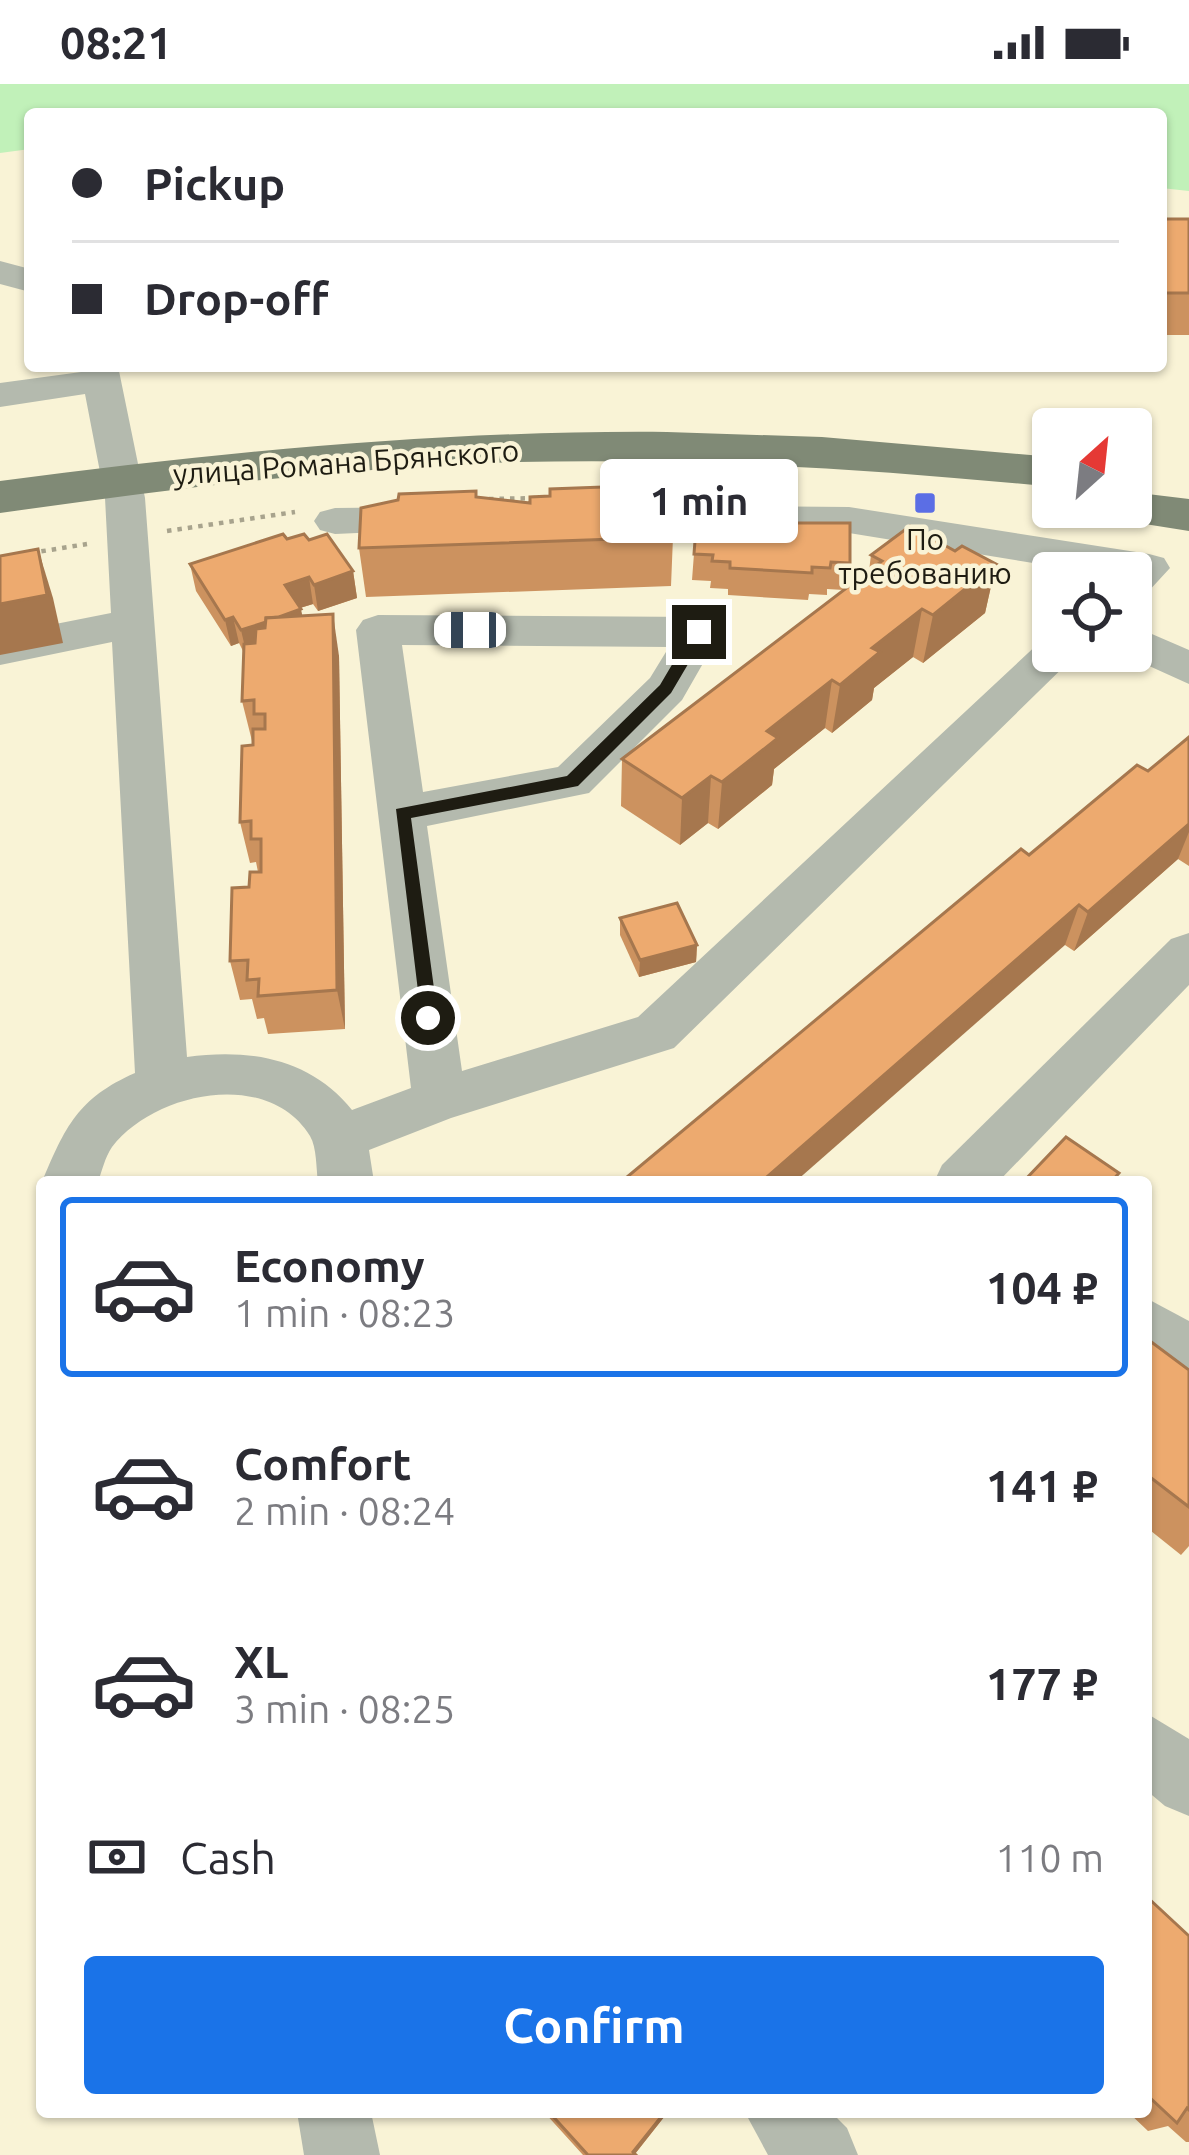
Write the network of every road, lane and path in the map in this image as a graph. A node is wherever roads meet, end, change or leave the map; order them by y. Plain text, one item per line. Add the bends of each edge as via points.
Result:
1 (101, 373) edge
2 (0, 395) edge
3 (1032, 470) edge
4 (1152, 484) edge
5 (1189, 488) edge
6 (123, 489) junction
7 (0, 497) edge
8 (1032, 497) edge
9 (1152, 510) edge
10 (0, 515) edge
11 (1189, 515) edge
12 (547, 518) edge
13 (476, 519) edge
14 (335, 521) dead end
15 (1189, 549) edge
16 (1032, 555) edge
17 (1152, 569) edge
18 (134, 622) junction
19 (0, 650) edge
20 (1152, 650) edge
21 (1189, 669) edge
22 (1036, 672) edge
23 (402, 813) junction
24 (1180, 976) edge
25 (163, 1082) junction
26 (439, 1100) junction
27 (343, 1160) edge
28 (73, 1176) edge
29 (968, 1176) edge
30 (1152, 1328) edge
31 (1189, 1354) edge
32 (1152, 1752) edge
33 (1189, 1782) edge
34 (335, 2118) edge
35 (785, 2118) edge
36 (342, 2155) edge
37 (820, 2155) edge

1 - 2 lane
1 - 6 lane
3 - 6 main road, улица Романа Брянского via 816,451 439,451
4 - 5 main road
6 - 7 main road, улица Романа Брянского
6 - 8 main road, улица Романа Брянского via 532,470 809,478
6 - 10 main road, улица Романа Брянского
6 - 18 lane
9 - 11 main road
12 - 16 lane via 849,520
13 - 14 lane
15 - 17 lane
18 - 19 lane
18 - 25 lane
20 - 21 lane
22 - 26 lane via 656,1033
23 - 23 lane via 378,629 699,632 665,689 572,782
23 - 26 lane
24 - 29 lane
25 - 27 lane via 248,1072 288,1084 319,1107
25 - 28 lane via 92,1132
26 - 27 lane
30 - 31 lane
32 - 33 lane
34 - 36 lane
35 - 37 lane

